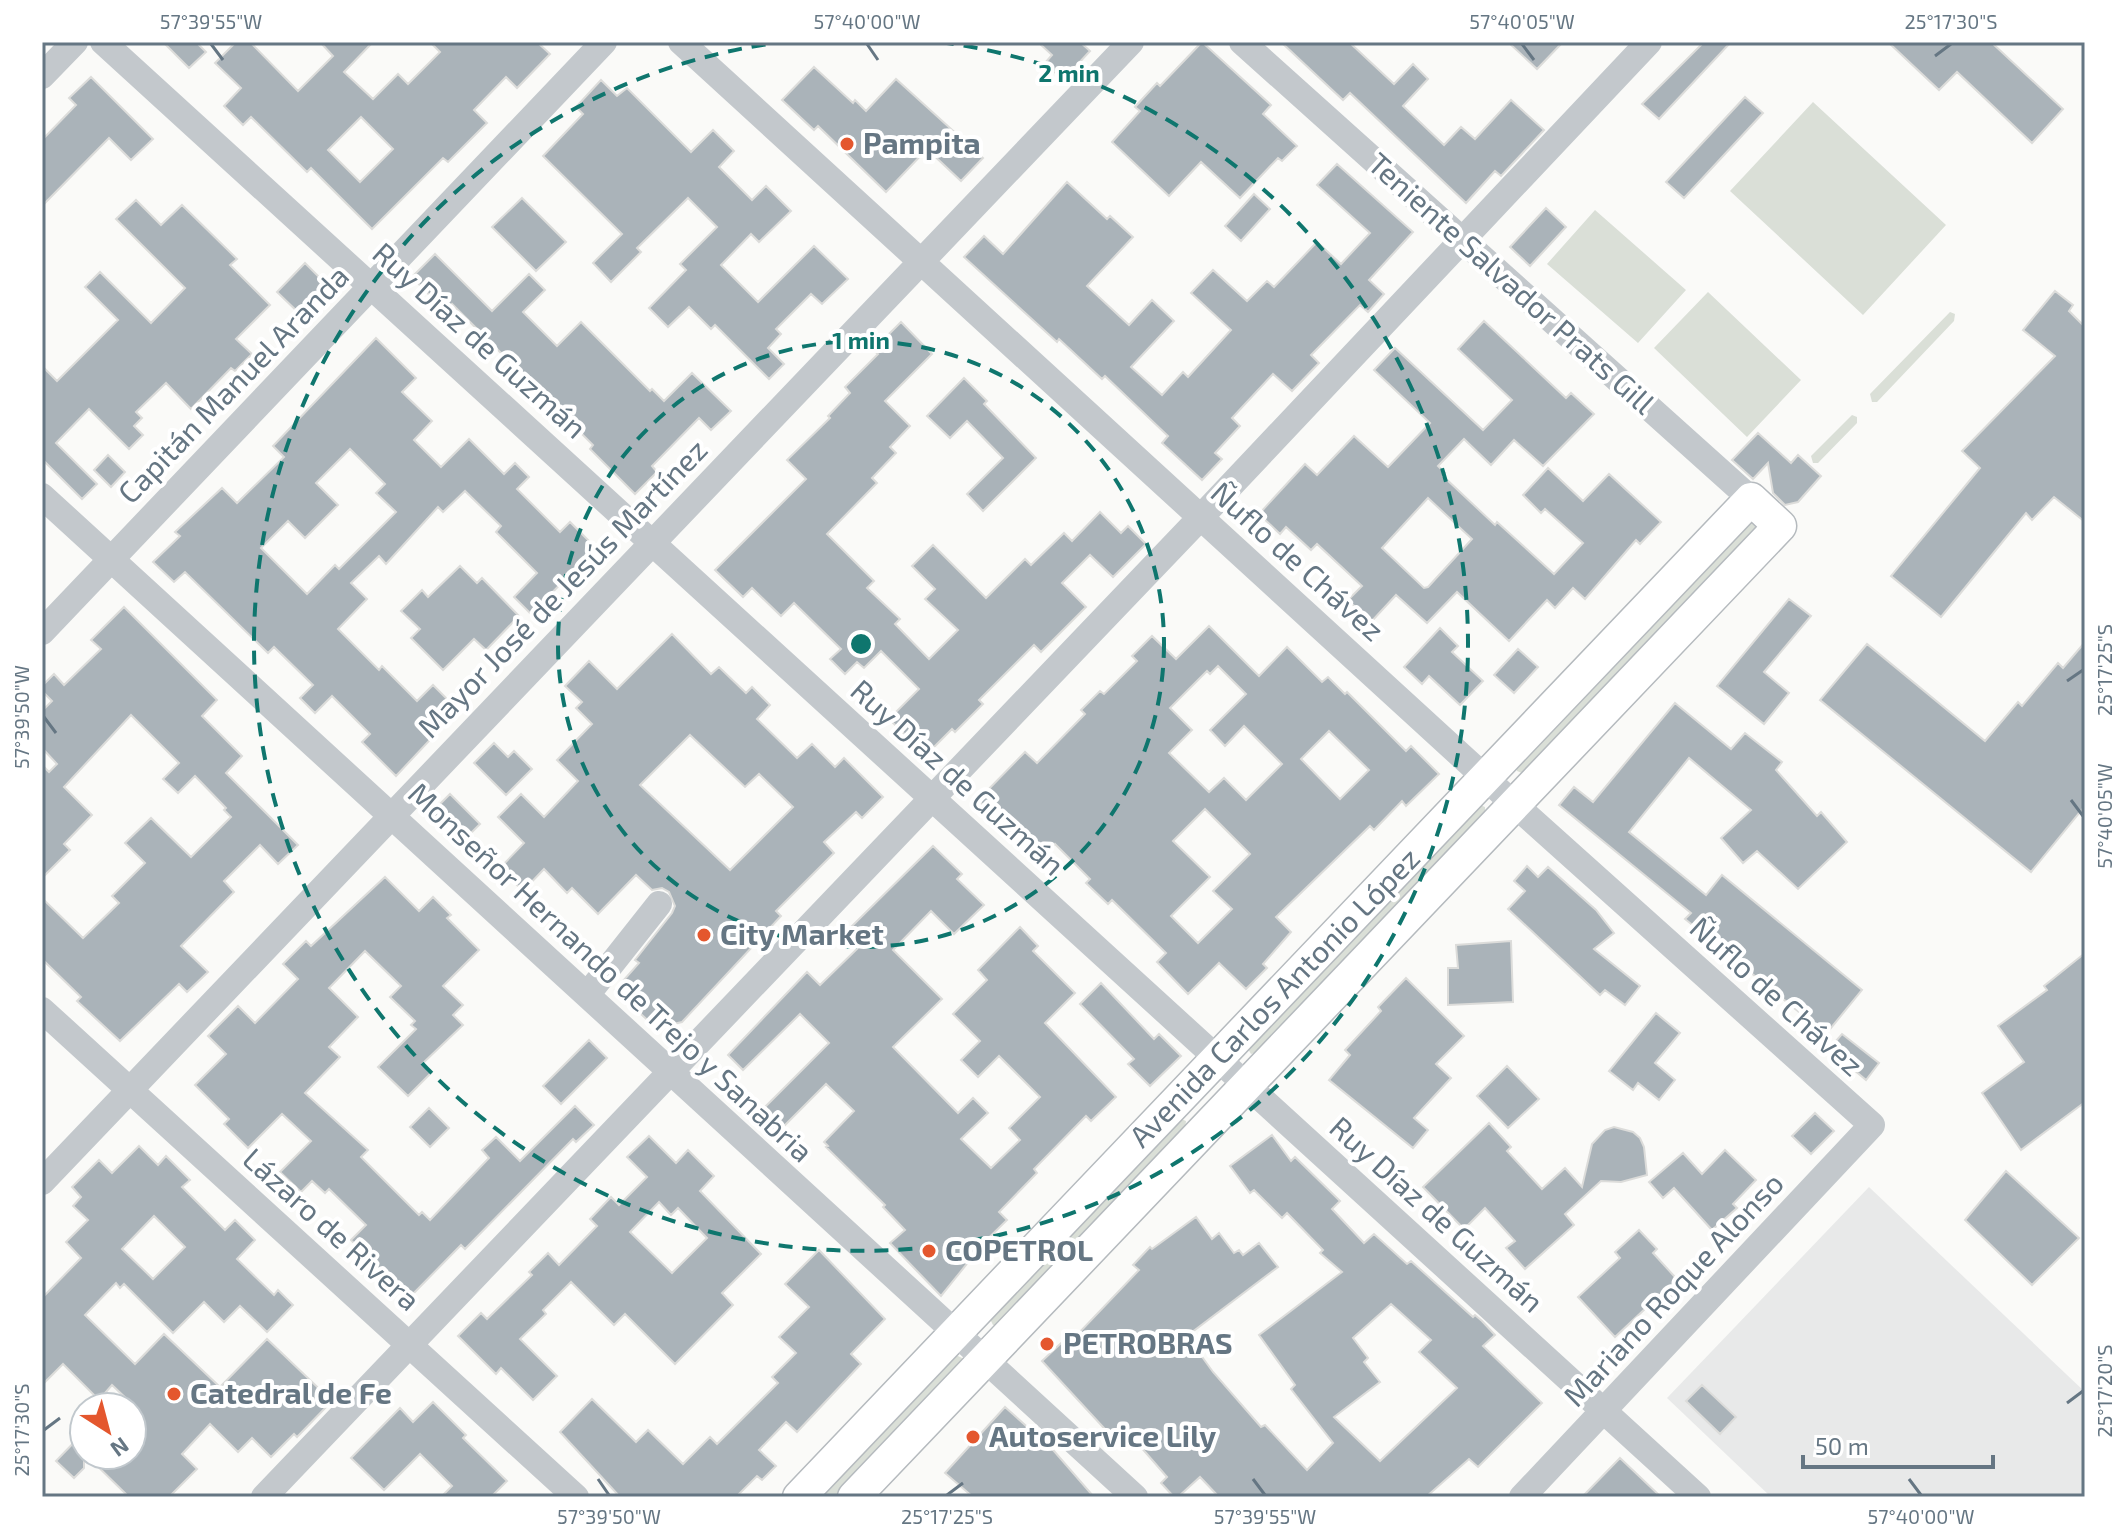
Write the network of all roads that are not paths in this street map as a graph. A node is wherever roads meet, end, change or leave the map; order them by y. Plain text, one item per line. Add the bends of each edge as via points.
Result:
1 (75, 42) edge
2 (103, 42) edge
3 (604, 42) edge
4 (681, 42) edge
5 (1131, 42) edge
6 (1242, 42) edge
7 (1649, 42) edge
8 (42, 76) edge
9 (1461, 241) junction
10 (920, 261) junction
11 (371, 287) junction
12 (42, 496) edge
13 (1751, 499) junction
14 (1201, 517) junction
15 (1780, 526) joint
16 (651, 542) junction
17 (111, 560) junction
18 (42, 632) edge
19 (1485, 778) junction
20 (932, 798) junction
21 (1515, 805) junction
22 (391, 816) junction
23 (659, 904) dead end
24 (587, 995) junction
25 (42, 1010) edge
26 (1217, 1059) junction
27 (670, 1072) junction
28 (1247, 1086) junction
29 (130, 1090) junction
30 (1872, 1125) joint
31 (42, 1182) edge
32 (956, 1333) junction
33 (409, 1345) junction
34 (985, 1360) junction
35 (1604, 1411) junction
36 (264, 1497) edge
37 (576, 1497) edge
38 (799, 1497) edge
39 (854, 1497) edge
40 (1135, 1497) edge
41 (1522, 1497) edge
42 (1698, 1497) edge

1 - 8 street
2 - 11 street, Ruy Díaz de Guzmán
3 - 11 street, Capitán Manuel Aranda
4 - 10 street, Ñuflo de Chávez
5 - 10 street, Mayor José de Jesús Martínez
6 - 9 street, Teniente Salvador Prats Gill
7 - 9 street
9 - 13 street, Teniente Salvador Prats Gill
9 - 14 street
10 - 14 street, Ñuflo de Chávez
10 - 16 street, Mayor José de Jesús Martínez
11 - 16 street, Ruy Díaz de Guzmán
11 - 17 street, Capitán Manuel Aranda
12 - 17 street, Monseñor Hernando de Trejo y Sanabria
13 - 15 main road, Teniente Salvador Prats Gill
13 - 19 main road, Avenida Carlos Antonio López
14 - 19 street, Ñuflo de Chávez
14 - 20 street
15 - 21 main road, Avenida Carlos Antonio López
16 - 20 street, Ruy Díaz de Guzmán
16 - 22 street, Mayor José de Jesús Martínez
17 - 18 street, Capitán Manuel Aranda
17 - 22 street, Monseñor Hernando de Trejo y Sanabria
19 - 21 street, Ñuflo de Chávez
19 - 26 main road, Avenida Carlos Antonio López
20 - 26 street, Ruy Díaz de Guzmán
20 - 27 street
21 - 28 main road, Avenida Carlos Antonio López
21 - 30 street, Ñuflo de Chávez
22 - 24 street, Monseñor Hernando de Trejo y Sanabria
22 - 29 street, Mayor José de Jesús Martínez
23 - 24 street
24 - 27 street, Monseñor Hernando de Trejo y Sanabria
25 - 29 street, Lázaro de Rivera
26 - 28 street, Ruy Díaz de Guzmán
26 - 32 main road, Avenida Carlos Antonio López
27 - 32 street, Monseñor Hernando de Trejo y Sanabria
27 - 33 street
28 - 34 main road, Avenida Carlos Antonio López
28 - 35 street, Ruy Díaz de Guzmán
29 - 31 street, Mayor José de Jesús Martínez
29 - 33 street, Lázaro de Rivera
30 - 35 street, Mariano Roque Alonso
32 - 34 street, Monseñor Hernando de Trejo y Sanabria
32 - 38 main road, Avenida Carlos Antonio López
33 - 36 street
33 - 37 street, Lázaro de Rivera
34 - 39 main road, Avenida Carlos Antonio López
34 - 40 street, Monseñor Hernando de Trejo y Sanabria
35 - 41 street, Mariano Roque Alonso
35 - 42 street, Ruy Díaz de Guzmán

